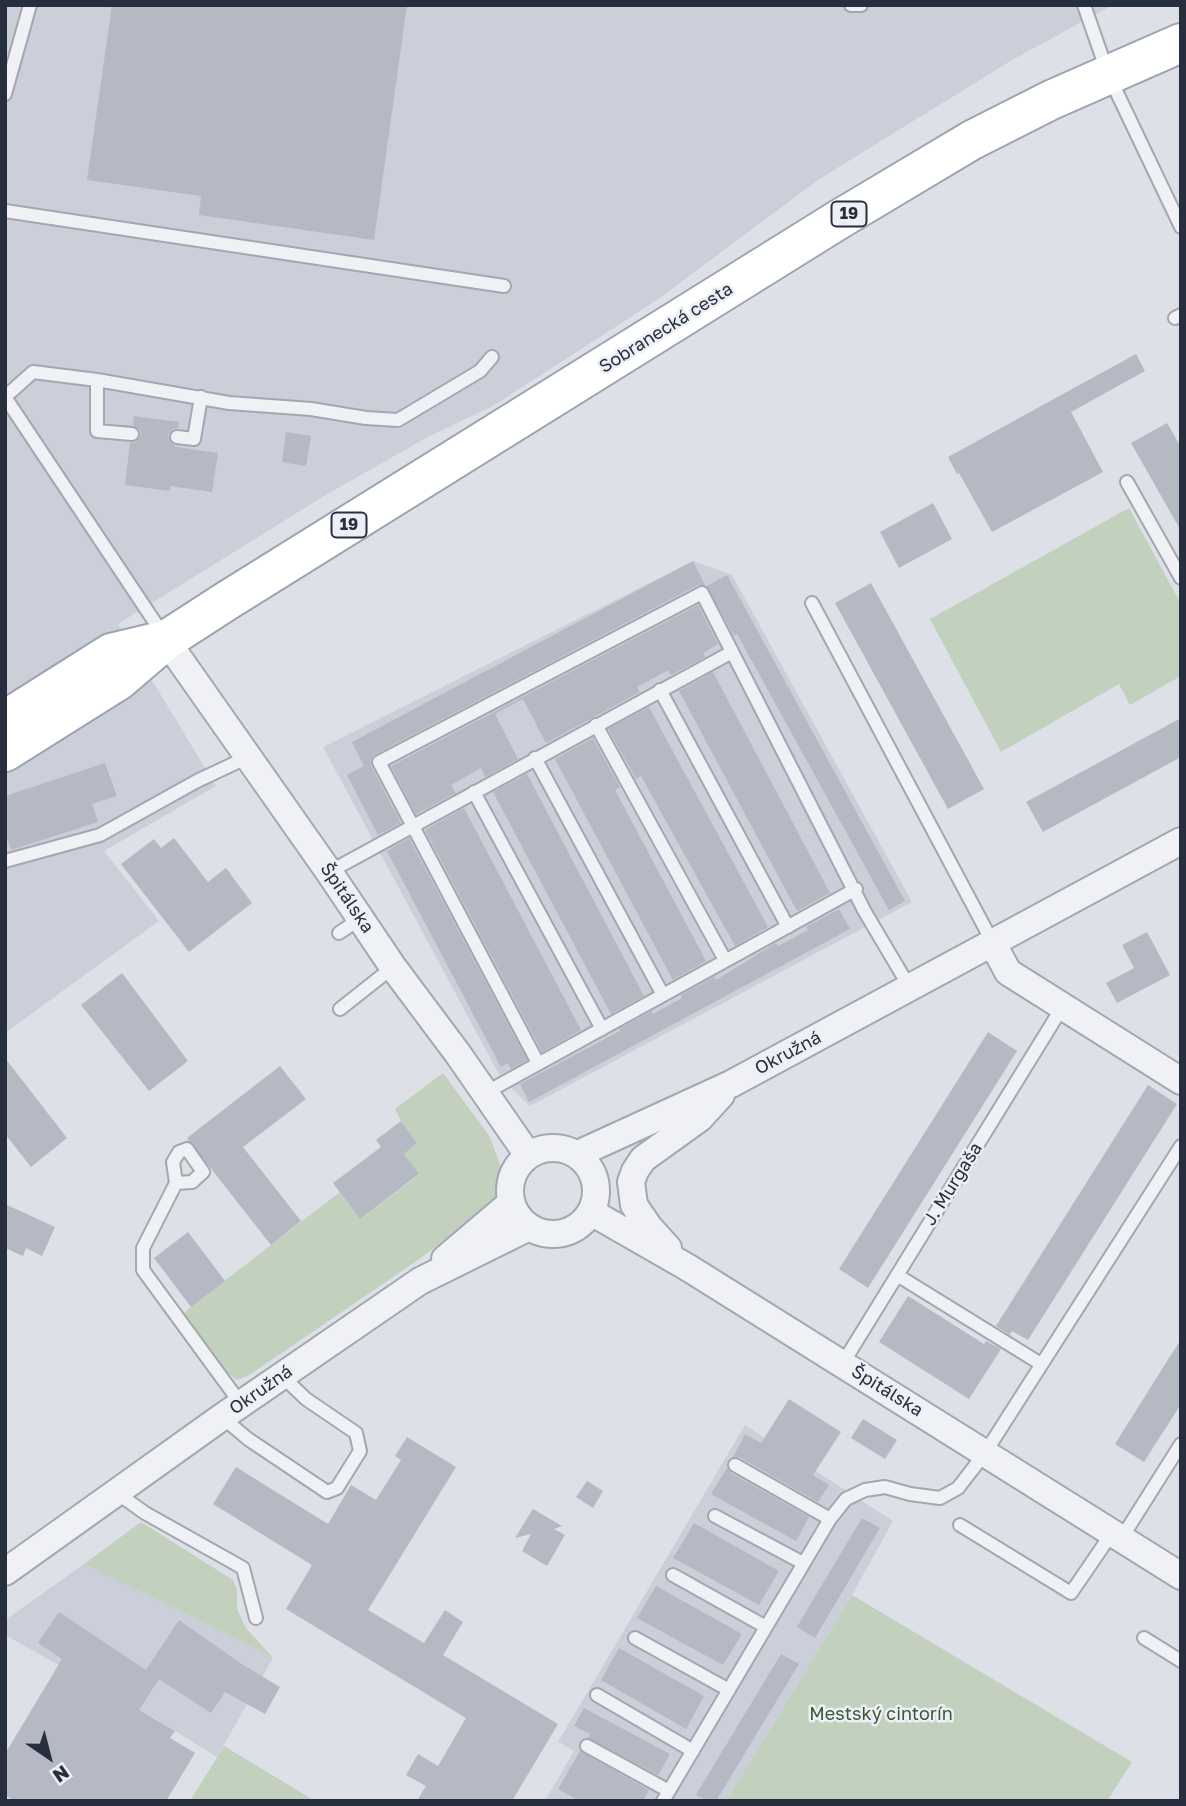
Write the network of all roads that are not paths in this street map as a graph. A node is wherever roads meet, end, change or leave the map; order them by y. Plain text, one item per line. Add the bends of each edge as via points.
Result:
1 (30, 5) edge
2 (851, 5) edge
3 (861, 5) edge
4 (1084, 5) edge
5 (1181, 43) edge
6 (1108, 74) junction
7 (5, 94) edge
8 (5, 211) edge
9 (1181, 227) edge
10 (504, 286) dead end
11 (492, 358) dead end
12 (97, 380) junction
13 (5, 397) edge
14 (201, 397) junction
15 (132, 434) dead end
16 (177, 437) dead end
17 (1127, 482) dead end
18 (1181, 578) edge
19 (812, 603) dead end
20 (166, 640) junction
21 (732, 652) junction
22 (660, 690) junction
23 (5, 720) edge
24 (596, 725) junction
25 (5, 752) edge
26 (248, 757) junction
27 (535, 758) junction
28 (474, 792) junction
29 (412, 826) junction
30 (1181, 841) edge
31 (5, 861) edge
32 (330, 872) junction
33 (856, 889) junction
34 (788, 927) junction
35 (993, 944) junction
36 (725, 960) junction
37 (393, 967) junction
38 (910, 988) junction
39 (663, 995) junction
40 (1064, 1005) junction
41 (340, 1009) dead end
42 (602, 1028) junction
43 (538, 1063) junction
44 (1181, 1081) edge
45 (731, 1084) junction
46 (485, 1093) junction
47 (1181, 1146) edge
48 (578, 1154) junction
49 (528, 1155) junction
50 (176, 1183) dead end
51 (596, 1184) junction
52 (511, 1203) junction
53 (591, 1212) junction
54 (529, 1227) junction
55 (687, 1267) junction
56 (897, 1275) junction
57 (420, 1281) junction
58 (843, 1363) junction
59 (1041, 1364) junction
60 (282, 1376) junction
61 (231, 1411) junction
62 (1181, 1444) edge
63 (985, 1453) junction
64 (735, 1465) dead end
65 (117, 1493) junction
66 (715, 1516) dead end
67 (830, 1519) junction
68 (960, 1525) dead end
69 (1117, 1536) junction
70 (803, 1563) junction
71 (5, 1572) edge
72 (673, 1575) dead end
73 (1181, 1576) edge
74 (256, 1618) dead end
75 (766, 1627) junction
76 (635, 1638) dead end
77 (1144, 1638) dead end
78 (1181, 1661) edge
79 (729, 1690) junction
80 (597, 1695) dead end
81 (587, 1746) dead end
82 (693, 1751) junction
83 (666, 1796) edge

1 - 7 lane
2 - 3 lane
4 - 6 lane
5 - 6 main road, Sobranecká cesta / 19
6 - 9 lane
6 - 20 main road, Sobranecká cesta / 19 via 972,140 838,220
8 - 10 lane
11 - 14 lane via 480,371 398,420
12 - 13 lane via 33,372
12 - 14 lane
12 - 15 lane via 97,431
13 - 20 lane
14 - 16 lane via 194,439
17 - 18 lane
19 - 35 lane
20 - 23 main road, Sobranecká cesta / 19 via 111,653
20 - 25 main road, Sobranecká cesta / 19 via 118,681
20 - 26 street, Špitálska
21 - 22 lane
21 - 29 lane via 702,593 379,762
21 - 33 lane
22 - 24 lane
22 - 34 lane
24 - 27 lane
24 - 36 lane
26 - 31 lane via 100,835
26 - 32 street, Špitálska
27 - 28 lane
27 - 39 lane
28 - 29 lane
28 - 42 lane
29 - 32 lane
29 - 43 lane
30 - 35 street, Okružná
32 - 37 street, Špitálska via 350,925
33 - 34 lane
33 - 38 lane
34 - 36 lane
35 - 38 street, Okružná
35 - 40 street via 1008,972
36 - 39 lane
37 - 41 lane
37 - 46 street, Špitálska
38 - 45 street, Okružná
39 - 42 lane
40 - 44 street
40 - 56 lane, J. Murgaša
42 - 43 lane
43 - 46 lane
45 - 48 street, Okružná
45 - 51 street
45 - 55 street via 700,1118 643,1159 631,1182 631,1196 640,1215
46 - 49 street, Špitálska
47 - 59 lane
48 - 49 street via 554,1147
48 - 51 street
49 - 52 street via 512,1177
50 - 61 lane via 143,1248 143,1270
51 - 53 street
52 - 54 street
52 - 57 street
53 - 54 street via 573,1230 561,1234
53 - 55 street, Špitálska
54 - 57 street, Okružná
55 - 58 street, Špitálska
56 - 58 lane, J. Murgaša
56 - 59 lane
57 - 60 street, Okružná
58 - 63 street, Špitálska
59 - 63 lane
60 - 61 street, Okružná
60 - 61 lane via 306,1399 356,1433 360,1451 337,1488 327,1492 247,1440
61 - 65 street, Okružná
62 - 69 lane
63 - 67 lane via 958,1488 940,1498 885,1487 865,1490 846,1499
63 - 69 street, Špitálska
64 - 67 lane
65 - 71 street, Okružná
65 - 74 lane via 243,1568
66 - 70 lane
67 - 70 lane
68 - 69 lane via 1071,1593
69 - 73 street, Špitálska
70 - 75 lane
72 - 75 lane
75 - 79 lane
76 - 79 lane
77 - 78 lane
79 - 82 lane
80 - 82 lane
81 - 83 lane
82 - 83 lane

